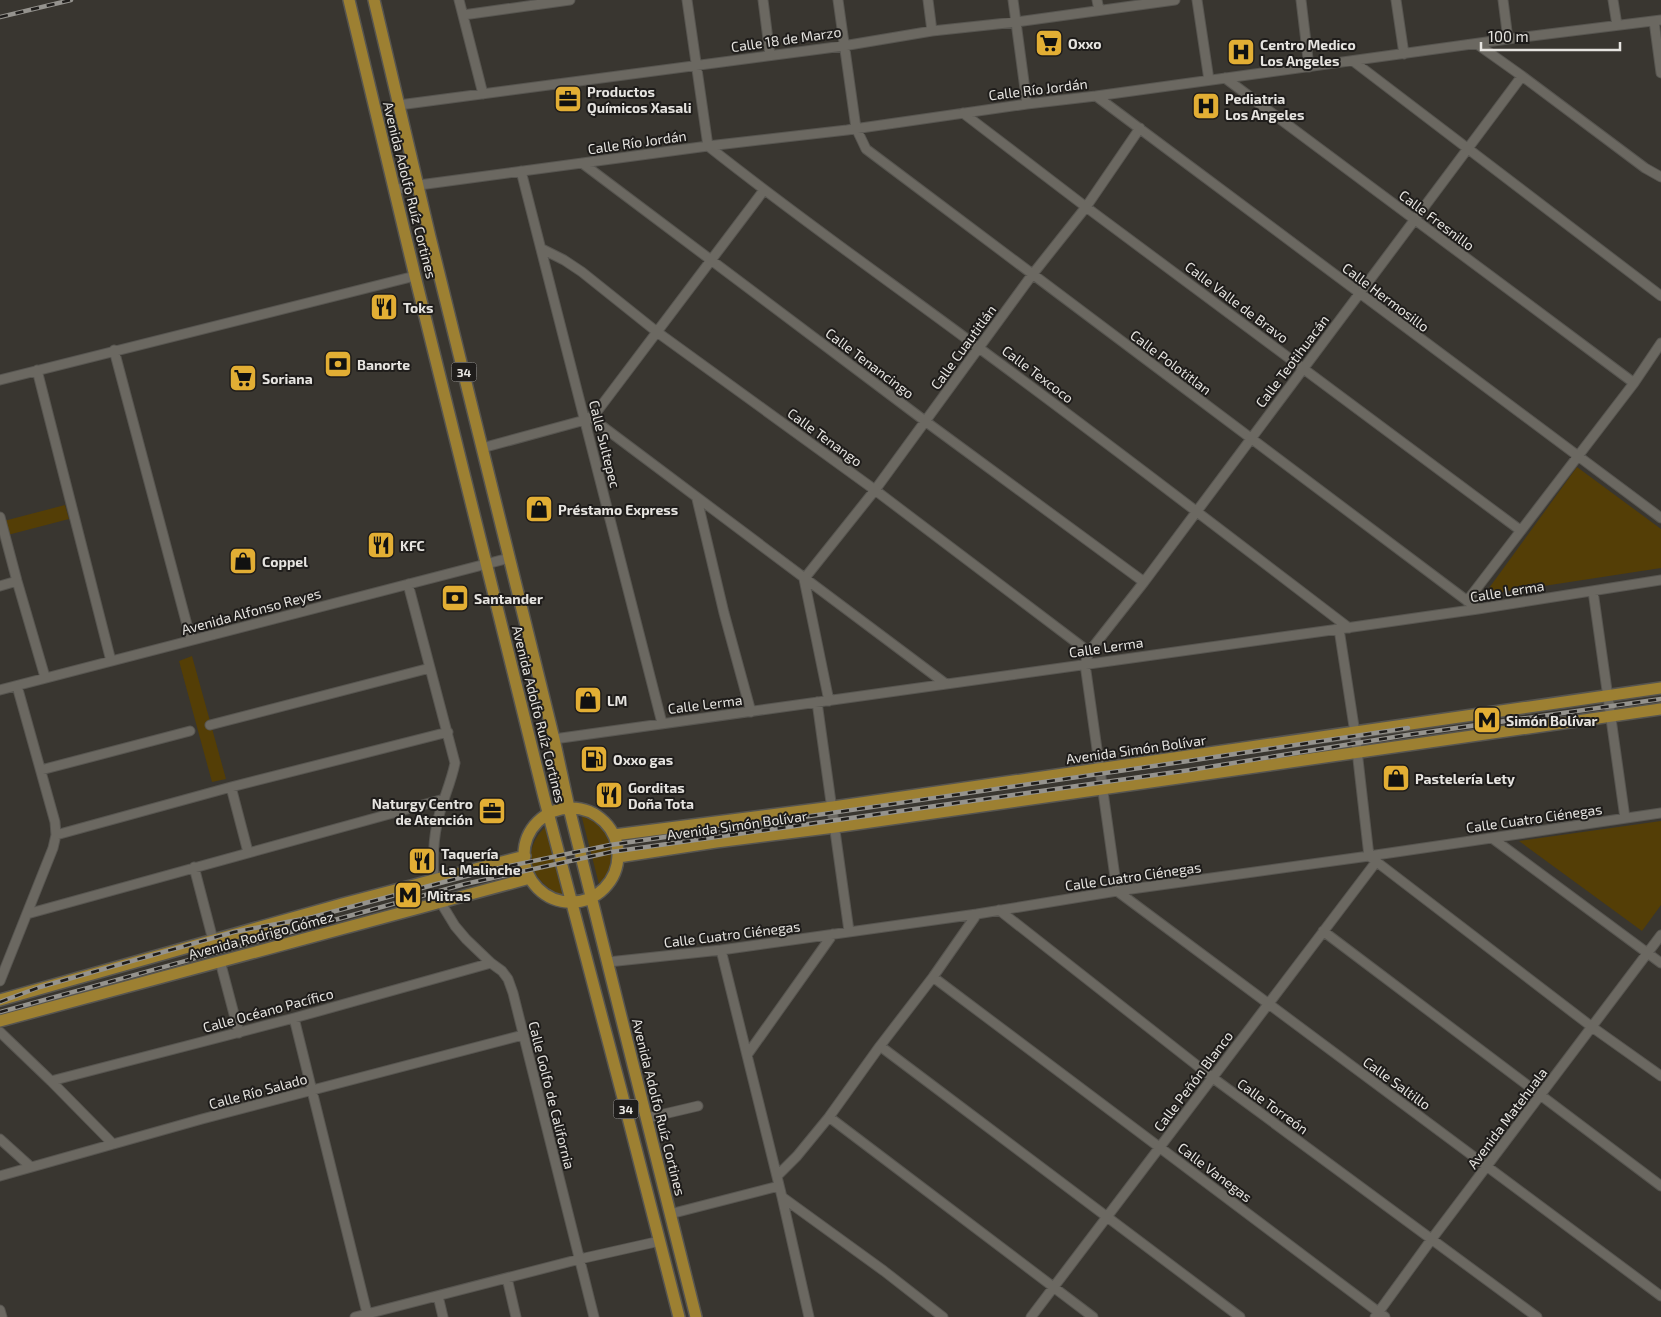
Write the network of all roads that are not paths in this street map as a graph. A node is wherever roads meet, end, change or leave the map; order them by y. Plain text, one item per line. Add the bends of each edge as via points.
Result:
1 (349, 0) edge
2 (374, 0) edge
3 (459, 0) edge
4 (570, 0) edge
5 (687, 0) edge
6 (763, 0) edge
7 (838, 0) edge
8 (928, 0) edge
9 (1013, 0) edge
10 (1097, 0) edge
11 (1175, 0) edge
12 (1198, 0) edge
13 (1301, 0) edge
14 (1396, 0) edge
15 (1503, 0) edge
16 (1613, 0) edge
17 (1098, 10) junction
18 (463, 15) junction
19 (1657, 20) edge
20 (1016, 22) junction
21 (1617, 25) junction
22 (932, 31) junction
23 (1508, 39) junction
24 (1477, 44) junction
25 (843, 46) junction
26 (1404, 54) junction
27 (770, 55) junction
28 (1353, 61) junction
29 (697, 65) junction
30 (1309, 68) junction
31 (1661, 73) edge
32 (1522, 76) junction
33 (1225, 78) junction
34 (1209, 80) junction
35 (483, 94) junction
36 (1096, 96) junction
37 (1027, 104) junction
38 (399, 105) junction
39 (963, 113) junction
40 (856, 128) junction
41 (1140, 128) junction
42 (708, 146) junction
43 (1468, 150) junction
44 (582, 163) junction
45 (521, 171) junction
46 (1661, 177) edge
47 (418, 185) junction
48 (394, 190) junction
49 (764, 190) junction
50 (1086, 207) junction
51 (1416, 221) junction
52 (542, 249) junction
53 (711, 259) junction
54 (1032, 275) junction
55 (415, 276) junction
56 (1360, 294) junction
57 (1661, 296) edge
58 (657, 332) junction
59 (1661, 344) edge
60 (980, 348) junction
61 (114, 350) junction
62 (1304, 369) junction
63 (37, 370) junction
64 (0, 380) edge
65 (1634, 383) junction
66 (587, 418) junction
67 (925, 421) junction
68 (1250, 439) junction
69 (482, 448) junction
70 (1577, 456) junction
71 (875, 490) junction
72 (697, 499) junction
73 (1196, 511) junction
74 (0, 517) edge
75 (1661, 518) edge
76 (1520, 530) junction
77 (509, 558) junction
78 (487, 564) junction
79 (804, 579) junction
80 (1661, 580) edge
81 (17, 581) junction
82 (1144, 582) junction
83 (408, 584) junction
84 (0, 586) edge
85 (1593, 592) junction
86 (1467, 601) junction
87 (1478, 609) junction
88 (1349, 628) junction
89 (1339, 629) junction
90 (192, 640) junction
91 (1089, 652) junction
92 (111, 661) junction
93 (1085, 664) junction
94 (430, 668) junction
95 (45, 678) junction
96 (946, 684) junction
97 (17, 686) junction
98 (1661, 688) edge
99 (0, 690) edge
100 (1608, 696) junction
101 (829, 701) junction
102 (818, 702) junction
103 (1661, 709) edge
104 (751, 712) junction
105 (1611, 716) junction
106 (662, 723) junction
107 (210, 724) dead end
108 (190, 731) dead end
109 (448, 732) junction
110 (1355, 733) junction
111 (554, 739) junction
112 (1357, 752) junction
113 (1099, 769) junction
114 (41, 770) junction
115 (231, 787) junction
116 (1102, 788) junction
117 (444, 799) junction
118 (833, 807) junction
119 (569, 808) junction
120 (1661, 813) edge
121 (549, 814) junction
122 (1624, 818) junction
123 (835, 826) junction
124 (56, 835) junction
125 (614, 835) junction
126 (1492, 838) junction
127 (248, 852) junction
128 (524, 856) junction
129 (618, 857) junction
130 (1373, 859) junction
131 (194, 867) junction
132 (530, 878) junction
133 (434, 879) junction
134 (1117, 891) junction
135 (592, 898) junction
136 (571, 902) junction
137 (441, 903) junction
138 (999, 910) junction
139 (27, 914) junction
140 (977, 914) junction
141 (598, 923) junction
142 (578, 926) junction
143 (849, 931) junction
144 (1323, 931) junction
145 (833, 934) junction
146 (1661, 935) edge
147 (213, 940) junction
148 (721, 950) junction
149 (1648, 953) junction
150 (220, 961) junction
151 (608, 962) junction
152 (491, 963) junction
153 (1661, 963) edge
154 (933, 977) junction
155 (0, 981) edge
156 (0, 1000) edge
157 (1267, 1004) junction
158 (294, 1018) junction
159 (0, 1021) edge
160 (1592, 1027) junction
161 (0, 1032) edge
162 (239, 1033) junction
163 (524, 1035) junction
164 (880, 1046) junction
165 (748, 1055) junction
166 (1661, 1076) edge
167 (1213, 1078) junction
168 (51, 1081) junction
169 (313, 1090) junction
170 (1540, 1096) junction
171 (698, 1106) dead end
172 (829, 1117) junction
173 (646, 1118) junction
174 (0, 1139) edge
175 (113, 1144) junction
176 (1160, 1148) junction
177 (1488, 1166) junction
178 (31, 1167) junction
179 (0, 1176) edge
180 (777, 1176) junction
181 (779, 1186) junction
182 (1661, 1186) edge
183 (782, 1197) junction
184 (670, 1214) junction
185 (1107, 1217) junction
186 (1431, 1240) junction
187 (660, 1242) junction
188 (580, 1259) junction
189 (507, 1278) junction
190 (1053, 1287) junction
191 (438, 1296) junction
192 (1661, 1296) edge
193 (0, 1310) edge
194 (1380, 1315) edge
195 (367, 1316) edge
196 (2, 1317) edge
197 (355, 1317) edge
198 (443, 1317) edge
199 (516, 1317) edge
200 (594, 1317) edge
201 (679, 1317) edge
202 (696, 1317) edge
203 (809, 1317) edge
204 (943, 1317) edge
205 (1031, 1317) edge
206 (1093, 1317) edge
207 (1240, 1317) edge
208 (1537, 1317) edge

1 - 48 main road, Avenida Adolfo Ruíz Cortines / 34
2 - 38 main road, Avenida Adolfo Ruíz Cortines / 34
3 - 18 street
4 - 18 street
5 - 29 street
6 - 27 street
7 - 25 street, Calle Polotitlan
8 - 22 street
9 - 20 street
10 - 17 street
11 - 17 street, Calle 18 de Marzo
12 - 34 street
13 - 30 street
14 - 26 street
15 - 23 street
16 - 21 street
17 - 20 street, Calle 18 de Marzo
18 - 35 street
19 - 21 street, Calle Río Jordán
19 - 31 street
20 - 22 street, Calle 18 de Marzo
20 - 37 street
21 - 23 street, Calle Río Jordán
22 - 25 street, Calle 18 de Marzo
23 - 24 street, Calle Río Jordán
24 - 26 street, Calle Río Jordán
24 - 32 street
25 - 27 street, Calle 18 de Marzo
25 - 40 street, Calle Polotitlan
26 - 28 street, Calle Río Jordán
27 - 29 street, Calle 18 de Marzo
28 - 30 street, Calle Río Jordán
28 - 43 street
29 - 35 street, Calle 18 de Marzo
29 - 42 street
30 - 33 street, Calle Río Jordán
32 - 43 street, Calle Teotihuacán
32 - 46 street via 1644,168
33 - 34 street, Calle Río Jordán
33 - 51 street, Calle Fresnillo
34 - 36 street, Calle Río Jordán
35 - 38 street, Calle 18 de Marzo
36 - 37 street, Calle Río Jordán
36 - 41 street, Calle Hermosillo
37 - 39 street, Calle Río Jordán
38 - 47 main road, Avenida Adolfo Ruíz Cortines / 34
39 - 40 street, Calle Río Jordán
39 - 50 street, Calle Valle de Bravo
40 - 42 street, Calle Río Jordán
40 - 54 street, Calle Polotitlan via 866,149
41 - 50 street, Calle Cuautitlán
41 - 56 street, Calle Hermosillo
42 - 44 street, Calle Río Jordán
42 - 49 street, Calle Texcoco
43 - 51 street, Calle Teotihuacán
43 - 57 street
44 - 45 street, Calle Río Jordán
44 - 53 street, Calle Tenancingo
45 - 47 street, Calle Río Jordán
45 - 52 street, Calle Sultepec
47 - 48 street, Calle Río Jordán
47 - 69 main road, Avenida Adolfo Ruíz Cortines / 34
48 - 55 main road, Avenida Adolfo Ruíz Cortines / 34
49 - 53 street
49 - 60 street, Calle Texcoco
50 - 54 street, Calle Cuautitlán
50 - 62 street, Calle Valle de Bravo
51 - 56 street, Calle Teotihuacán
51 - 65 street, Calle Fresnillo
52 - 58 street, Calle Tenango via 582,272
52 - 66 street, Calle Sultepec
53 - 58 street
53 - 67 street, Calle Tenancingo
54 - 60 street, Calle Cuautitlán
54 - 68 street, Calle Polotitlan
55 - 61 street
55 - 78 main road, Avenida Adolfo Ruíz Cortines / 34
56 - 62 street, Calle Teotihuacán
56 - 70 street, Calle Hermosillo
58 - 66 street via 606,400
58 - 71 street, Calle Tenango
59 - 65 street
60 - 67 street, Calle Cuautitlán
60 - 73 street, Calle Texcoco
61 - 63 street
61 - 90 street
62 - 68 street, Calle Teotihuacán
62 - 76 street, Calle Valle de Bravo
63 - 64 street
63 - 92 street
65 - 70 street
66 - 69 street
66 - 72 street via 644,456
66 - 106 street, Calle Sultepec
67 - 71 street, Calle Cuautitlán
67 - 82 street, Calle Tenancingo
68 - 73 street, Calle Teotihuacán
68 - 86 street, Calle Polotitlan
69 - 77 main road, Avenida Adolfo Ruíz Cortines / 34
70 - 75 street, Calle Hermosillo
70 - 76 street
71 - 79 street, Calle Cuautitlán
71 - 91 street, Calle Tenango
72 - 79 street
72 - 104 street
73 - 82 street, Calle Teotihuacán
73 - 88 street, Calle Texcoco
74 - 81 street
76 - 86 street
77 - 78 street, Avenida Alfonso Reyes
77 - 111 main road, Avenida Adolfo Ruíz Cortines / 34
78 - 83 street, Avenida Alfonso Reyes
78 - 121 main road, Avenida Adolfo Ruíz Cortines / 34
79 - 96 street
79 - 101 street
80 - 85 street, Calle Lerma
81 - 84 street
81 - 95 street
82 - 91 street, Calle Teotihuacán
83 - 90 street, Avenida Alfonso Reyes
83 - 94 street
85 - 87 street, Calle Lerma
85 - 100 street
86 - 87 street, Calle Polotitlan
87 - 88 street, Calle Lerma
88 - 89 street, Calle Lerma
89 - 93 street, Calle Lerma
89 - 110 street
90 - 92 street, Avenida Alfonso Reyes
91 - 93 street, Calle Teotihuacán
92 - 95 street, Avenida Alfonso Reyes
93 - 96 street, Calle Lerma
93 - 113 street
94 - 107 street
94 - 109 street
95 - 97 street, Avenida Alfonso Reyes
96 - 101 street, Calle Lerma
97 - 99 street, Avenida Alfonso Reyes
97 - 114 street
98 - 100 main road, Avenida Simón Bolívar
100 - 105 street
100 - 110 main road, Avenida Simón Bolívar
101 - 102 street, Calle Lerma
102 - 104 street, Calle Lerma
102 - 118 street
103 - 105 main road, Avenida Simón Bolívar
104 - 106 street, Calle Lerma
105 - 112 main road, Avenida Simón Bolívar
105 - 122 street
106 - 111 street, Calle Lerma
108 - 114 street
109 - 115 street
109 - 117 street via 455,763
110 - 112 street
110 - 113 main road, Avenida Simón Bolívar
111 - 119 main road, Avenida Adolfo Ruíz Cortines / 34
112 - 116 main road, Avenida Simón Bolívar
112 - 130 street
113 - 116 street
113 - 118 main road, Avenida Simón Bolívar
114 - 124 street
115 - 124 street
115 - 127 street
116 - 123 main road, Avenida Simón Bolívar
116 - 134 street
117 - 127 street
117 - 133 street via 434,843
118 - 123 street
118 - 125 main road, Avenida Simón Bolívar
119 - 121 main road
119 - 125 main road via 589,811 606,822
119 - 135 main road, Avenida Adolfo Ruíz Cortines / 34
120 - 122 street, Calle Cuatro Ciénegas
121 - 128 main road via 533,828
121 - 136 main road, Avenida Adolfo Ruíz Cortines / 34
122 - 126 street, Calle Cuatro Ciénegas
123 - 129 main road, Avenida Simón Bolívar
123 - 143 street
124 - 139 street via 54,848
125 - 129 main road
126 - 130 street, Calle Cuatro Ciénegas
126 - 149 street
127 - 131 street
128 - 132 main road
128 - 133 main road, Avenida Rodrigo Gómez
129 - 135 main road via 610,881
130 - 134 street, Calle Cuatro Ciénegas
130 - 144 street, Calle Peñón Blanco
130 - 160 street
131 - 139 street
131 - 147 street
132 - 136 main road via 548,896
132 - 137 main road, Avenida Rodrigo Gómez
133 - 147 main road, Avenida Rodrigo Gómez
134 - 138 street, Calle Cuatro Ciénegas
134 - 157 street, Calle Saltillo
135 - 136 main road
135 - 141 main road, Avenida Adolfo Ruíz Cortines / 34
136 - 142 main road, Avenida Adolfo Ruíz Cortines / 34
137 - 150 main road, Avenida Rodrigo Gómez
137 - 152 street, Calle Golfo de California via 455,926
138 - 140 street, Calle Cuatro Ciénegas
138 - 167 street, Calle Torreón
139 - 155 street
140 - 143 street, Calle Cuatro Ciénegas
140 - 154 street
141 - 142 main road via 588,917
141 - 151 main road, Avenida Adolfo Ruíz Cortines / 34
142 - 187 main road, Avenida Adolfo Ruíz Cortines / 34
143 - 145 street, Calle Cuatro Ciénegas
144 - 157 street, Calle Peñón Blanco
144 - 170 street
145 - 148 street, Calle Cuatro Ciénegas
145 - 165 street
146 - 149 street, Avenida Matehuala
147 - 156 main road, Avenida Rodrigo Gómez
148 - 151 street, Calle Cuatro Ciénegas
148 - 165 street
149 - 153 street
149 - 160 street, Avenida Matehuala
150 - 159 main road, Avenida Rodrigo Gómez
150 - 162 street
151 - 173 main road, Avenida Adolfo Ruíz Cortines / 34
152 - 158 street, Calle Océano Pacífico
152 - 163 street, Calle Golfo de California via 508,979
154 - 164 street
154 - 176 street, Calle Vanegas
157 - 167 street, Calle Peñón Blanco
157 - 177 street, Calle Saltillo
158 - 162 street, Calle Océano Pacífico
158 - 169 street
160 - 166 street
160 - 170 street, Avenida Matehuala
161 - 168 street
162 - 168 street, Calle Océano Pacífico
163 - 169 street, Calle Río Salado
163 - 188 street, Calle Golfo de California
164 - 172 street
164 - 185 street
165 - 180 street
167 - 176 street, Calle Peñón Blanco
167 - 186 street, Calle Torreón
168 - 175 street
169 - 175 street, Calle Río Salado
169 - 195 street
170 - 177 street, Avenida Matehuala
170 - 182 street
171 - 173 street
172 - 180 street
172 - 190 street
173 - 184 main road, Avenida Adolfo Ruíz Cortines / 34
174 - 178 street
175 - 178 street, Calle Río Salado
176 - 185 street, Calle Peñón Blanco
176 - 194 street, Calle Vanegas
177 - 186 street, Avenida Matehuala
177 - 192 street, Calle Saltillo
178 - 179 street, Calle Río Salado
180 - 181 street
181 - 183 street
181 - 184 street
183 - 203 street
183 - 204 street
184 - 202 main road, Avenida Adolfo Ruíz Cortines / 34
185 - 190 street, Calle Peñón Blanco
185 - 207 street
186 - 194 street, Avenida Matehuala
186 - 208 street, Calle Torreón
187 - 188 street
187 - 201 main road, Avenida Adolfo Ruíz Cortines / 34
188 - 189 street
188 - 200 street, Calle Golfo de California
189 - 191 street
189 - 199 street
190 - 205 street, Calle Peñón Blanco
190 - 206 street
191 - 195 street
191 - 198 street
193 - 196 street
195 - 197 street

